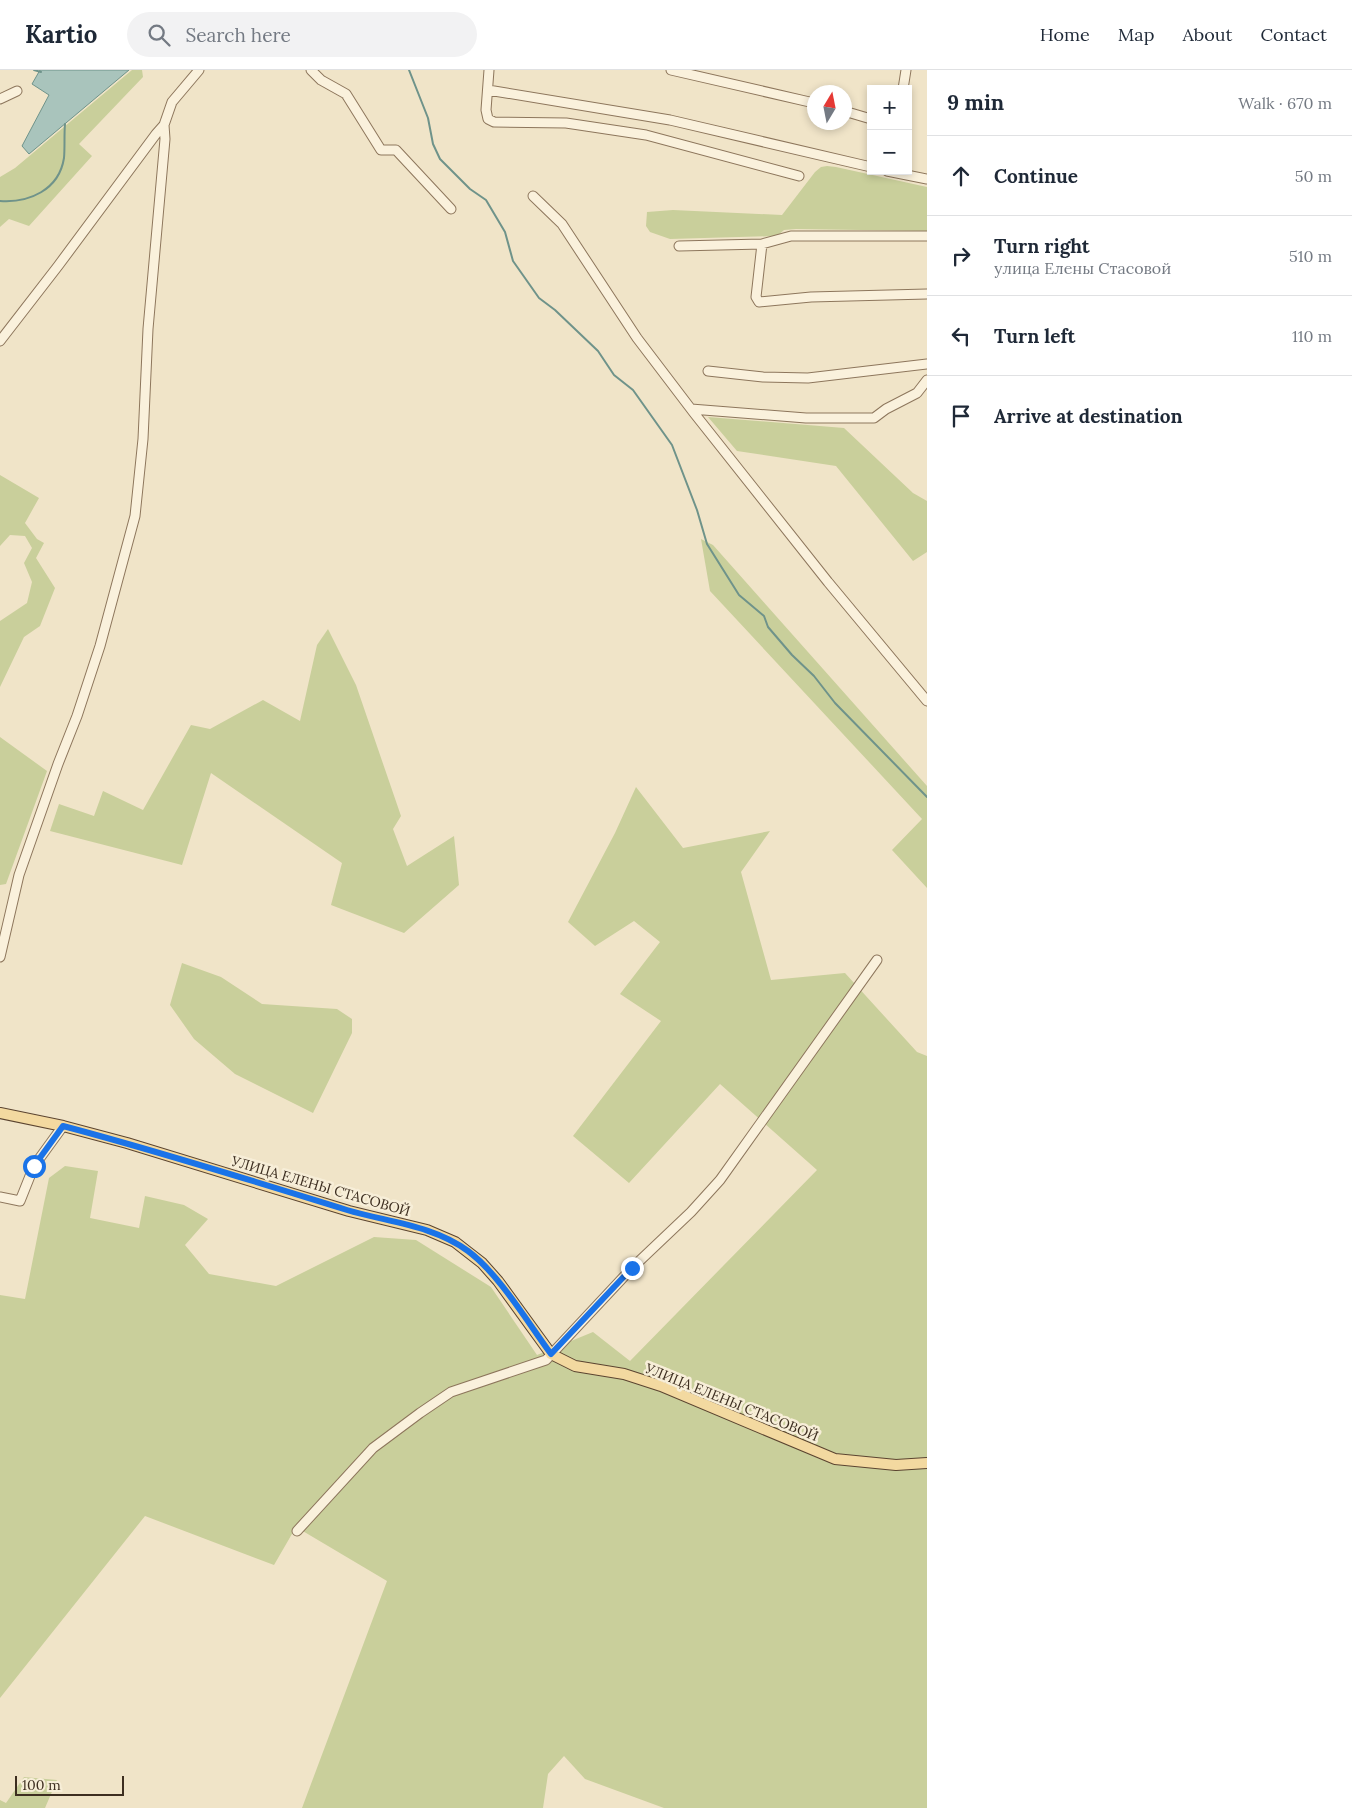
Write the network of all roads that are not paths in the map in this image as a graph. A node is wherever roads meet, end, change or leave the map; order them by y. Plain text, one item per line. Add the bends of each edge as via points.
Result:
1 (198, 70) edge
2 (311, 70) edge
3 (489, 70) edge
4 (671, 70) edge
5 (906, 70) edge
6 (904, 85) edge
7 (488, 90) junction
8 (17, 92) dead end
9 (0, 99) edge
10 (807, 102) edge
11 (852, 113) edge
12 (867, 117) edge
13 (164, 125) junction
14 (867, 166) edge
15 (908, 175) edge
16 (799, 176) dead end
17 (927, 179) edge
18 (533, 196) dead end
19 (451, 209) dead end
20 (927, 236) edge
21 (762, 244) junction
22 (679, 246) dead end
23 (927, 294) edge
24 (0, 341) edge
25 (927, 364) edge
26 (708, 371) dead end
27 (927, 380) edge
28 (691, 409) junction
29 (927, 701) edge
30 (0, 957) edge
31 (877, 960) dead end
32 (0, 1104) edge
33 (3, 1114) edge
34 (63, 1126) junction
35 (0, 1197) edge
36 (551, 1354) junction
37 (927, 1463) edge
38 (297, 1531) dead end

1 - 13 street via 172,102
2 - 19 street via 321,80 346,94 381,150 396,150
3 - 7 street
4 - 10 street
5 - 6 street
7 - 14 street via 670,120
7 - 16 street via 486,110 488,119 494,122 566,122 646,135
8 - 9 street
11 - 12 street
13 - 24 street
13 - 30 street via 135,516 100,646 19,875
15 - 17 street
18 - 28 street via 562,224 637,338
20 - 21 street via 791,236
21 - 22 street
21 - 23 street via 756,297 759,302 811,297
25 - 26 street via 808,378
27 - 28 street via 917,393 874,418 806,418
28 - 29 street
31 - 36 street via 720,1180
32 - 33 street
33 - 34 main road, УЛИЦА ЕЛЕНЫ СТАСОВОЙ
34 - 35 street via 34,1166 20,1201
34 - 36 main road, УЛИЦА ЕЛЕНЫ СТАСОВОЙ via 427,1230 455,1242 482,1262
36 - 37 main road, УЛИЦА ЕЛЕНЫ СТАСОВОЙ via 575,1366 624,1374 661,1386 836,1459 896,1465
36 - 38 street via 546,1360 451,1392 420,1413 373,1448

